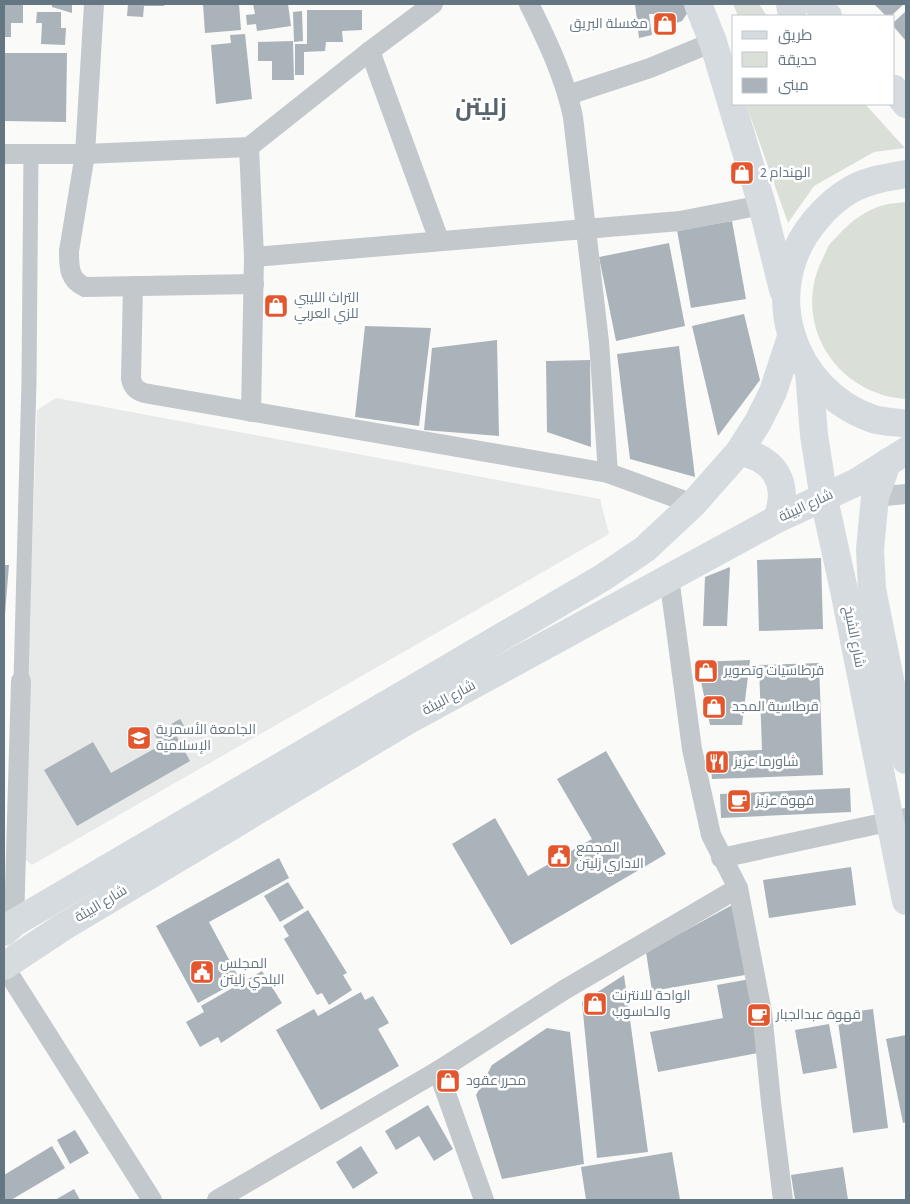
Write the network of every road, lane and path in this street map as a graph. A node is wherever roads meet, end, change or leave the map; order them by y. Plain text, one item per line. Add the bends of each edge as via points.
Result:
1 (94, 4) edge
2 (433, 4) edge
3 (529, 4) edge
4 (700, 4) edge
5 (817, 4) edge
6 (827, 15) edge
7 (724, 45) edge
8 (370, 51) junction
9 (732, 79) edge
10 (568, 95) junction
11 (738, 105) edge
12 (249, 147) junction
13 (31, 153) junction
14 (4, 154) edge
15 (85, 154) junction
16 (906, 174) edge
17 (762, 205) junction
18 (586, 229) junction
19 (439, 240) junction
20 (254, 257) junction
21 (254, 284) junction
22 (133, 286) junction
23 (786, 302) junction
24 (791, 337) junction
25 (809, 372) junction
26 (251, 412) junction
27 (906, 424) edge
28 (739, 452) junction
29 (896, 457) edge
30 (608, 473) junction
31 (906, 494) edge
32 (875, 497) junction
33 (824, 499) junction
34 (693, 504) junction
35 (777, 519) junction
36 (669, 577) junction
37 (21, 681) joint
38 (399, 712) junction
39 (906, 760) edge
40 (899, 819) edge
41 (721, 858) junction
42 (738, 888) junction
43 (906, 900) edge
44 (9, 927) edge
45 (4, 966) edge
46 (438, 1071) junction
47 (152, 1200) edge
48 (218, 1200) edge
49 (484, 1200) edge
50 (783, 1200) edge

1 - 15 street
2 - 8 street
3 - 10 street
4 - 7 main road
5 - 6 main road
7 - 9 main road
7 - 10 street
8 - 12 street
8 - 19 street
10 - 18 street
11 - 17 main road
12 - 15 street
12 - 20 street
13 - 14 street
13 - 15 street
13 - 37 street
15 - 22 street via 69,251 72,277 85,287
16 - 23 main road via 880,178 852,189 827,207 804,234 790,267
17 - 18 street via 680,220
17 - 23 main road
18 - 19 street
18 - 30 street via 599,342
19 - 20 street
20 - 21 street
21 - 22 street
21 - 26 street
22 - 26 street via 130,379 136,390
23 - 24 main road
24 - 25 main road
24 - 28 main road, شارع البيئة via 773,392
25 - 27 main road via 837,401 873,419
25 - 33 main road, شارع الشيخ
26 - 30 street
28 - 34 main road, شارع البيئة
28 - 35 main road via 764,460 774,470 783,494
29 - 32 main road, شارع الشيخ
29 - 33 main road, شارع البيئة
30 - 34 street
31 - 32 street
32 - 39 main road, شارع الشيخ via 870,549 872,590
33 - 35 main road, شارع البيئة
33 - 40 main road, شارع الشيخ
34 - 38 main road, شارع البيئة via 645,549
35 - 36 main road, شارع البيئة
36 - 38 main road, شارع البيئة
36 - 41 street via 692,749 710,835
37 - 44 street
38 - 44 main road, شارع البيئة
38 - 45 main road, شارع البيئة
40 - 41 street
40 - 43 main road, شارع الشيخ
41 - 42 street
42 - 46 street via 564,990
42 - 50 street via 762,1012
45 - 47 street
46 - 48 street
46 - 49 street

